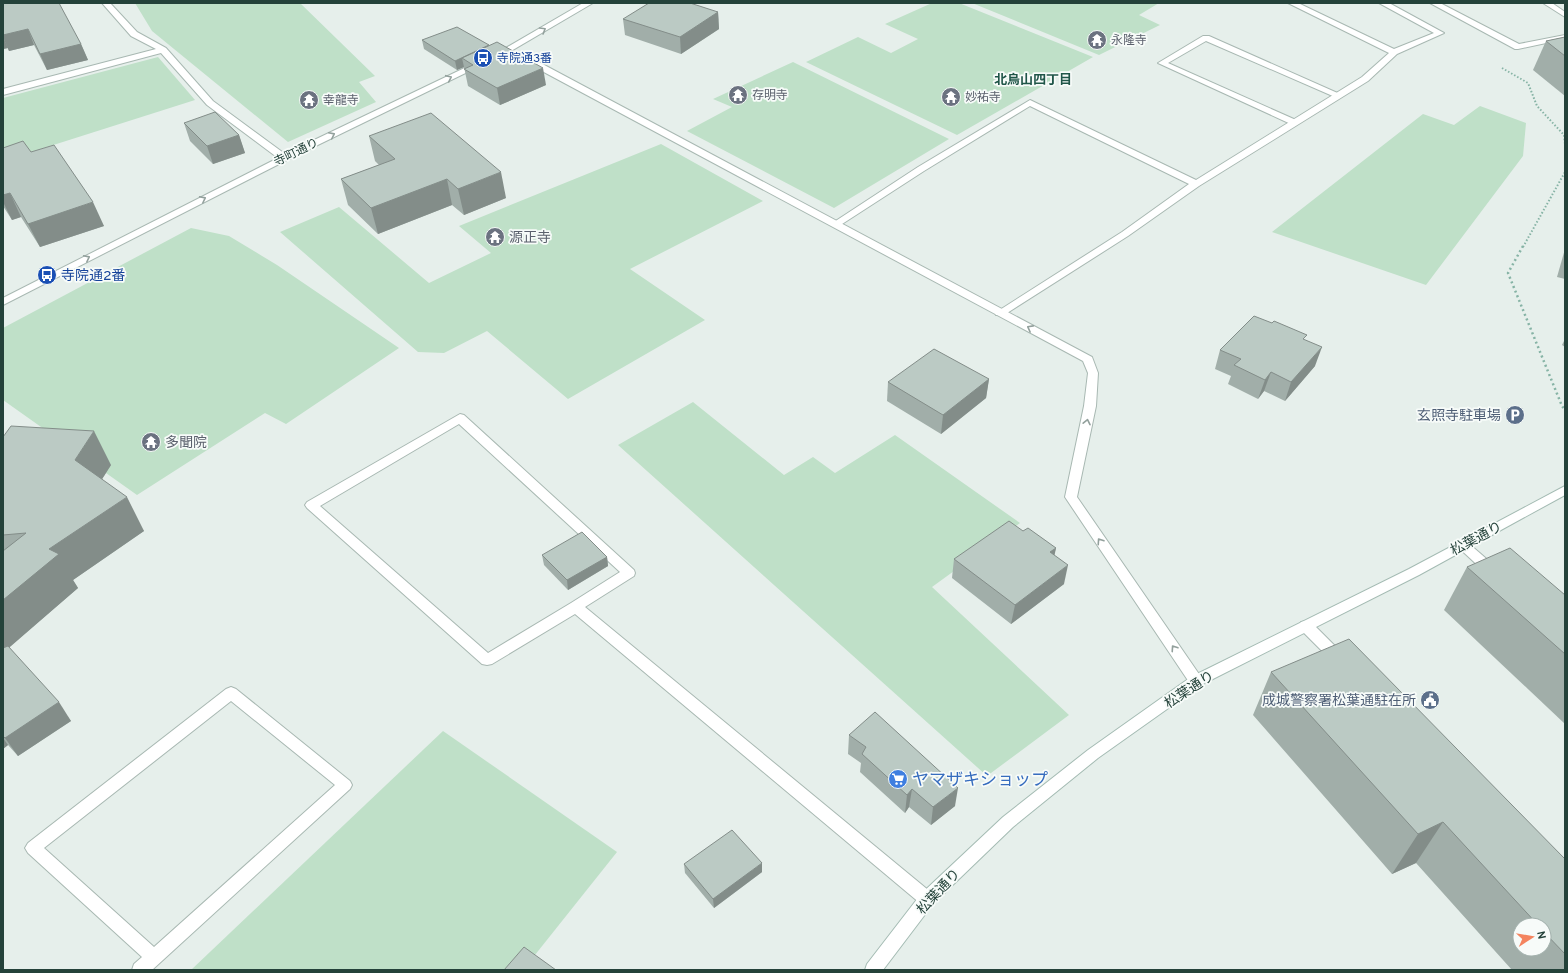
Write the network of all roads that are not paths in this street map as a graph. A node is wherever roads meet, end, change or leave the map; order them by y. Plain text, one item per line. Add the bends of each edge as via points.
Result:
1 (106, 3) edge
2 (589, 3) edge
3 (1292, 3) edge
4 (1383, 3) edge
5 (1434, 3) edge
6 (1547, 3) edge
7 (1565, 14) edge
8 (1565, 37) edge
9 (163, 50) junction
10 (1394, 52) junction
11 (516, 54) junction
12 (3, 92) edge
13 (1338, 95) junction
14 (1293, 122) junction
15 (284, 158) junction
16 (1196, 184) junction
17 (836, 224) junction
18 (3, 302) edge
19 (1000, 312) junction
20 (1565, 490) edge
21 (1463, 545) junction
22 (1503, 582) edge
23 (576, 607) junction
24 (1306, 626) junction
25 (1350, 671) edge
26 (1196, 681) junction
27 (927, 899) junction
28 (154, 957) junction
29 (140, 970) edge
30 (873, 970) edge

1 - 9 street via 134,34
11 -> 2 street, 寺町通り
3 - 10 street
4 - 10 street via 1440,33
5 - 8 street via 1518,47
6 - 7 street
9 - 12 street
9 - 15 street via 210,103
10 - 13 street via 1365,79
15 -> 11 street, 寺町通り
11 - 17 street
13 - 14 street
13 - 14 street via 1206,38 1162,63
14 - 16 street
18 -> 15 street, 寺町通り
16 - 17 street via 1030,103 920,169
16 - 19 street via 1125,234
17 - 19 street
26 -> 19 street via 1071,497 1090,406 1094,373 1088,359
20 - 21 street, 松葉通り
21 - 22 street
21 - 24 street, 松葉通り
23 - 23 street via 630,573 460,418 311,505 487,660
23 - 27 street
24 - 25 street
24 - 26 street, 松葉通り
26 - 27 street, 松葉通り via 1093,754 1008,822
27 - 30 street, 松葉通り
28 - 28 street via 345,785 231,693 33,848
28 - 29 street

